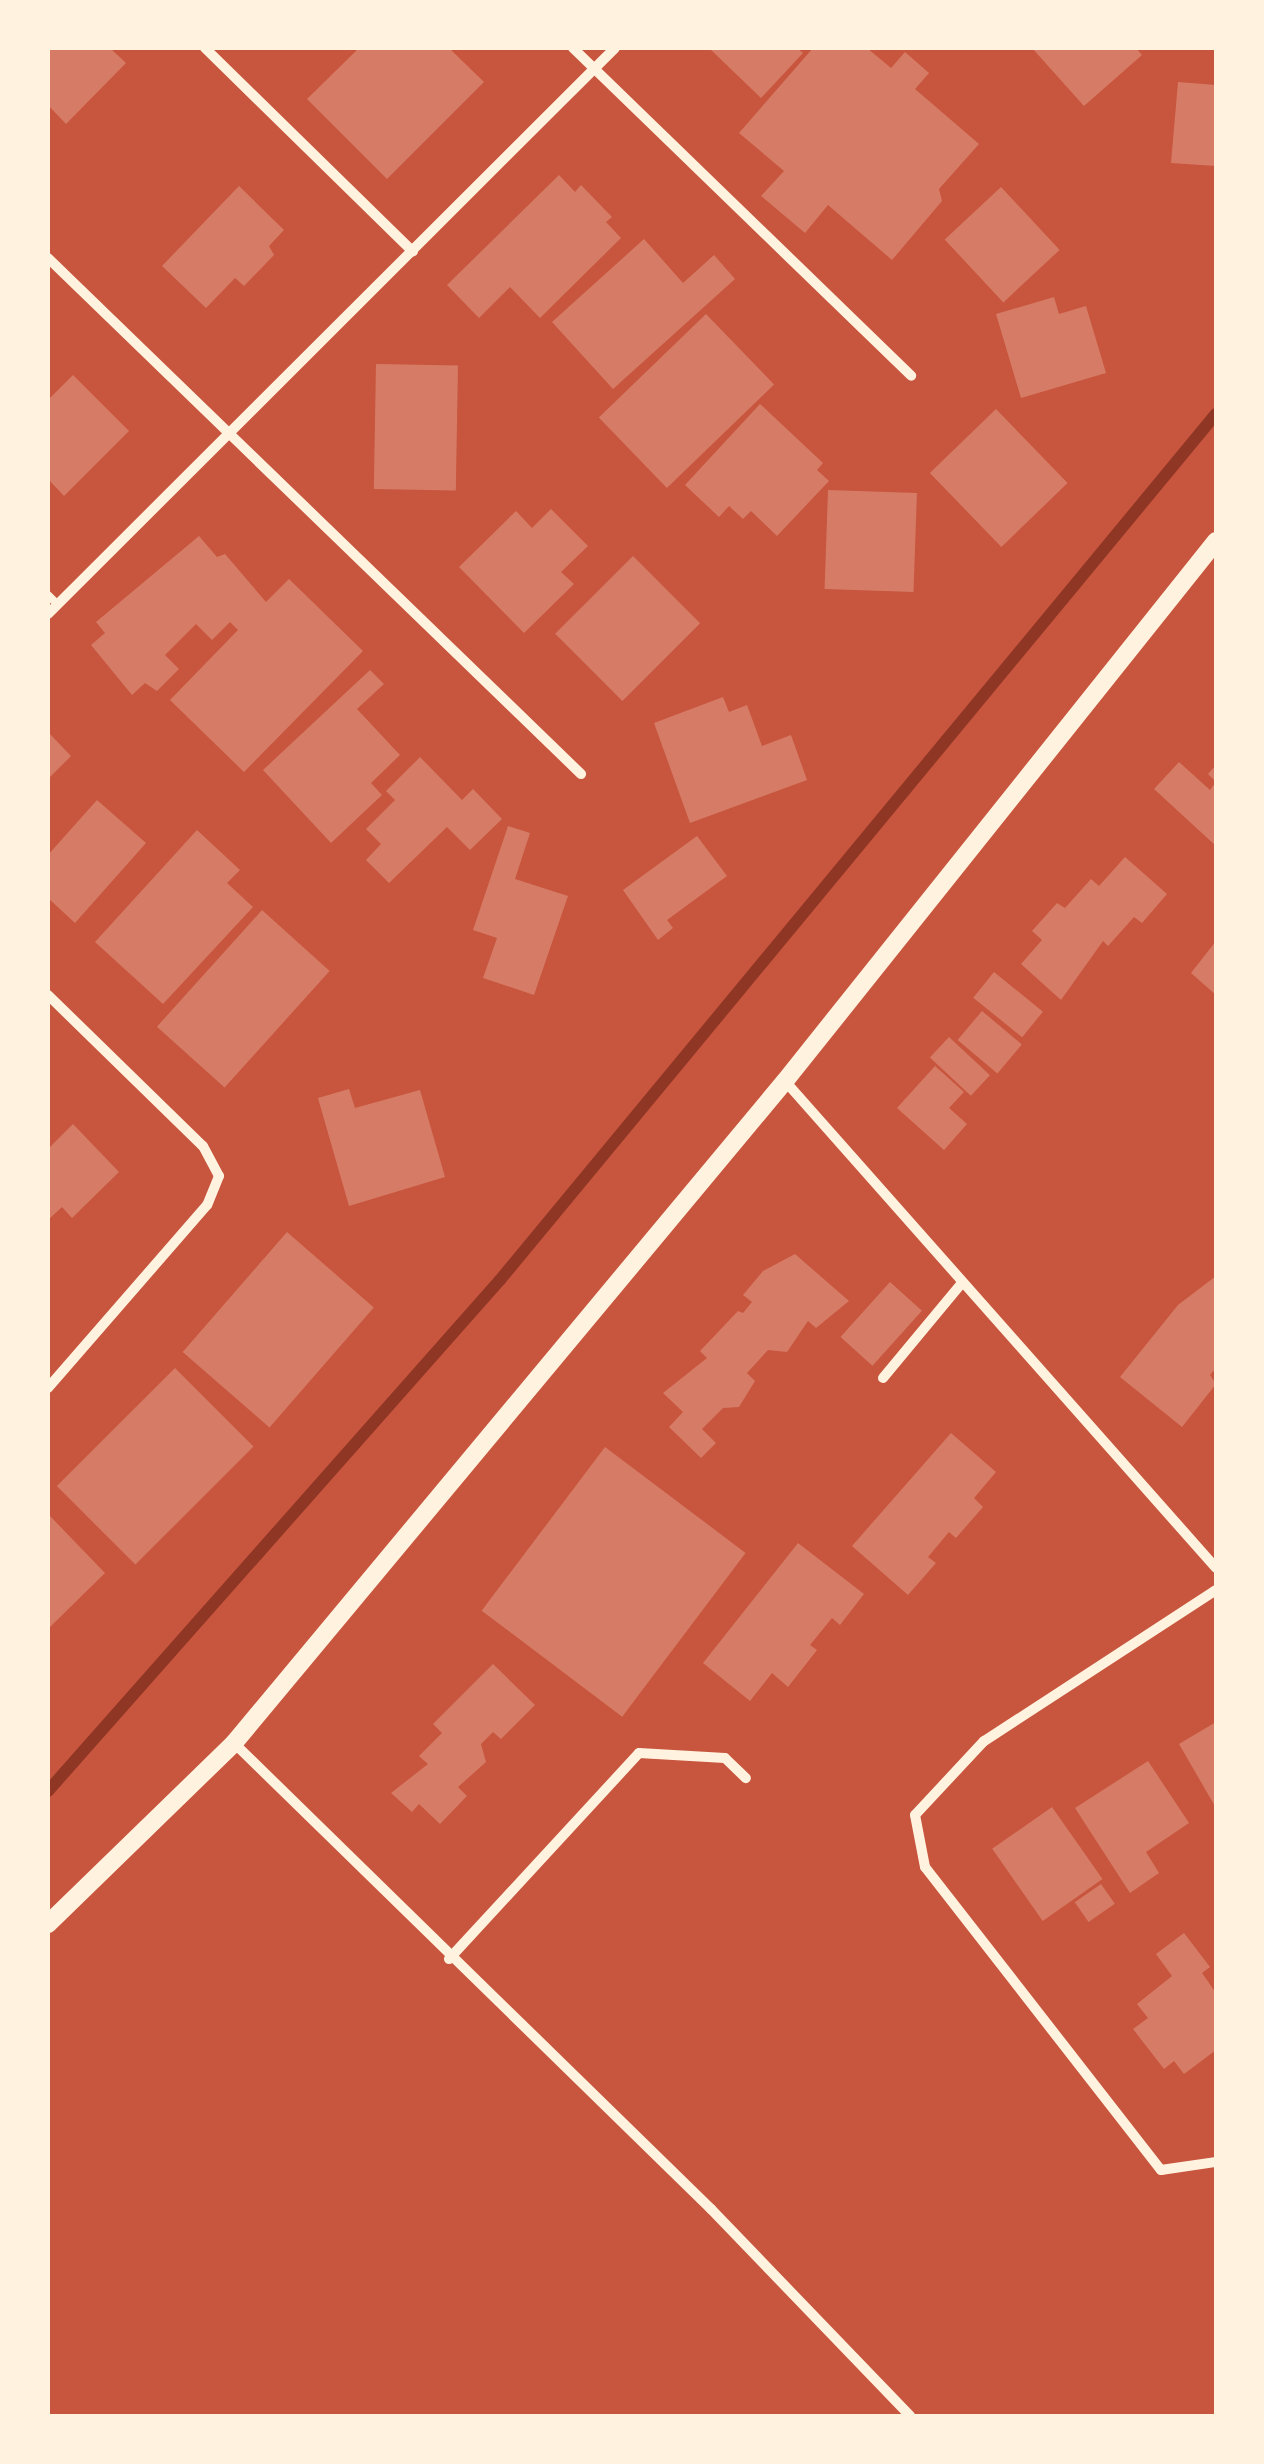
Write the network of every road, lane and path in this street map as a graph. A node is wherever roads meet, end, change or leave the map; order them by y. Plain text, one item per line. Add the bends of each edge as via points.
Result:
1 (205, 48) edge
2 (573, 48) edge
3 (616, 48) edge
4 (594, 68) junction
5 (413, 252) junction
6 (48, 258) edge
7 (911, 376) dead end
8 (226, 431) junction
9 (1216, 541) edge
10 (48, 595) edge
11 (57, 604) junction
12 (48, 614) edge
13 (581, 774) dead end
14 (48, 995) edge
15 (784, 1081) junction
16 (961, 1284) junction
17 (883, 1378) dead end
18 (48, 1388) edge
19 (1216, 1568) edge
20 (1216, 1590) edge
21 (234, 1743) junction
22 (746, 1778) dead end
23 (48, 1924) edge
24 (448, 1959) junction
25 (1216, 2162) edge
26 (910, 2416) edge

1 - 5 street
2 - 4 street
3 - 4 street
4 - 5 street
4 - 7 street
5 - 8 street
6 - 8 street
8 - 11 street
8 - 13 street
9 - 15 street
10 - 11 lane
11 - 12 street
14 - 18 street via 203,1146 219,1176 206,1206
15 - 16 street
15 - 21 street
16 - 17 street
16 - 19 street
20 - 25 street via 984,1741 915,1815 925,1867 1161,2170
21 - 23 street
21 - 24 street
22 - 24 street via 725,1758 639,1754
24 - 26 street via 710,2210

